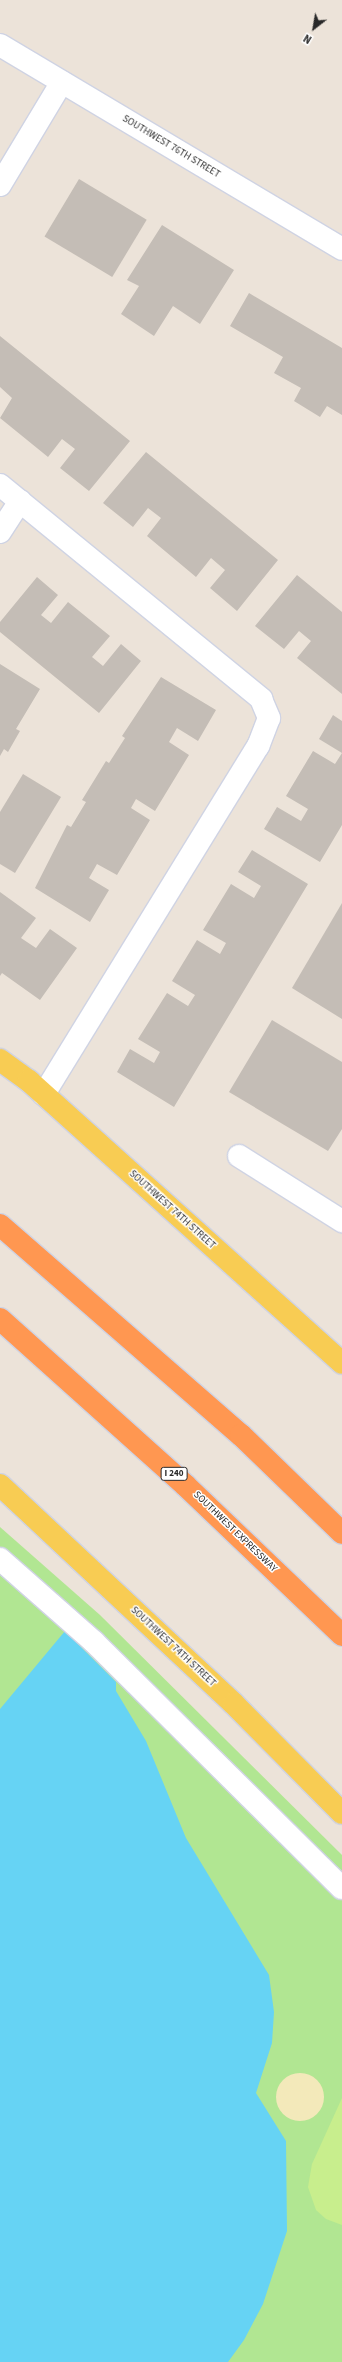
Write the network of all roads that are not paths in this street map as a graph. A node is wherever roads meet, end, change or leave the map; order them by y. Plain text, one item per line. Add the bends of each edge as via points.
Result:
1 (0, 45) edge
2 (62, 82) junction
3 (0, 185) edge
4 (342, 249) edge
5 (0, 485) edge
6 (20, 501) junction
7 (0, 532) edge
8 (0, 1060) edge
9 (44, 1094) junction
10 (239, 1156) dead end
11 (342, 1221) edge
12 (0, 1225) edge
13 (0, 1319) edge
14 (342, 1363) edge
15 (0, 1485) edge
16 (342, 1533) edge
17 (0, 1559) edge
18 (342, 1635) edge
19 (342, 1813) edge
20 (342, 1888) edge

1 - 2 street, SOUTHWEST 76TH STREET
2 - 3 street
2 - 4 street, SOUTHWEST 76TH STREET
5 - 6 street
6 - 7 street
6 - 9 street via 261,699 269,718 258,746
8 - 9 main road, SOUTHWEST 74TH STREET
9 - 14 main road, SOUTHWEST 74TH STREET
10 - 11 street
12 - 16 highway via 235,1430
13 - 18 highway, SOUTHWEST EXPRESSWAY / I 240 via 185,1485
15 - 19 main road, SOUTHWEST 74TH STREET via 234,1704
17 - 20 street via 94,1642

